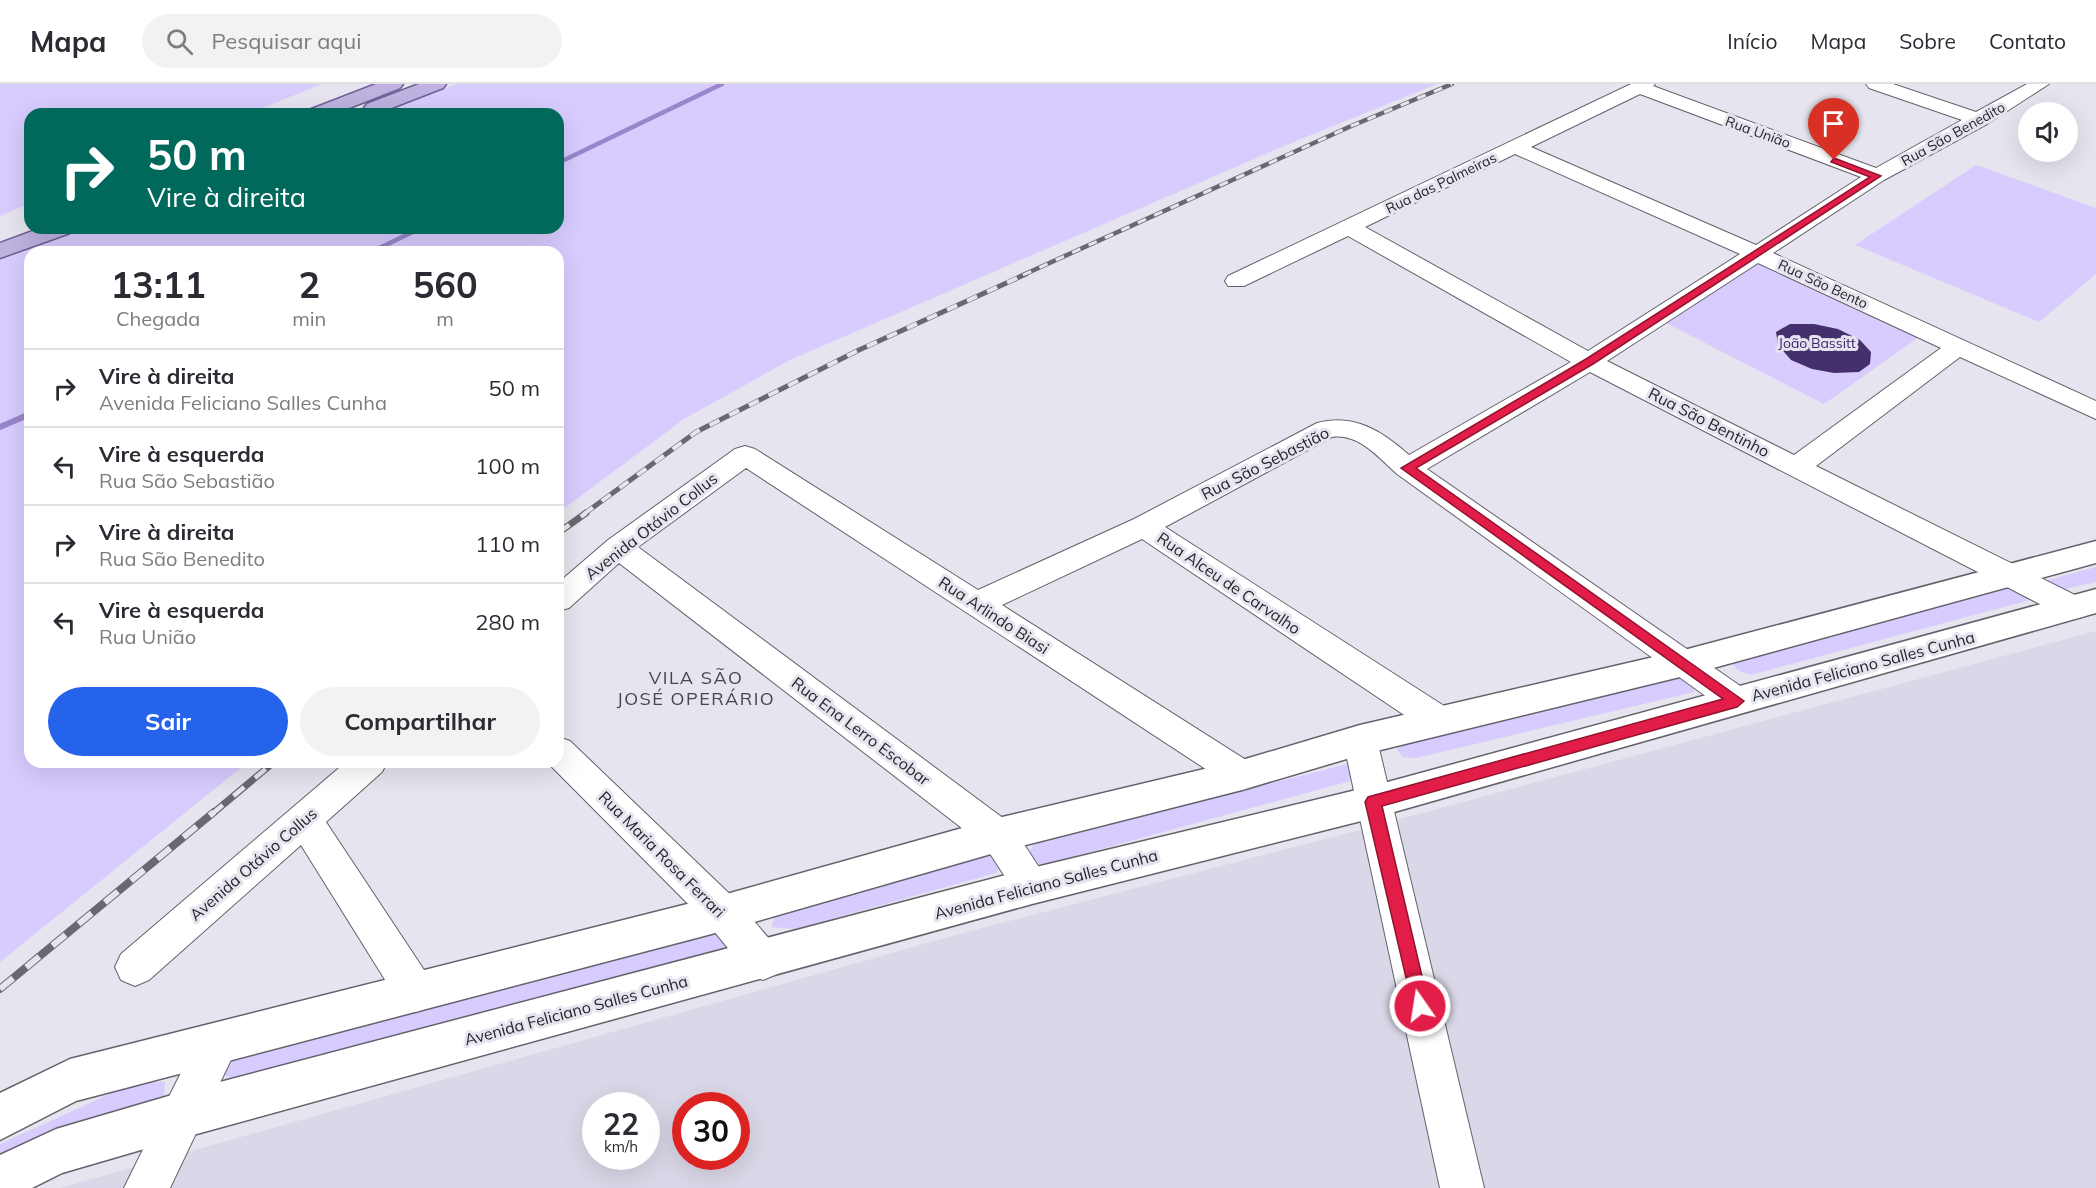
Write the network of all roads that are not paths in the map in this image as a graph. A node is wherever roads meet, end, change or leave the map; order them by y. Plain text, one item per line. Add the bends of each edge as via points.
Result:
1 (393, 84) edge
2 (436, 84) edge
3 (1875, 84) edge
4 (2040, 84) edge
5 (1642, 86) edge
6 (331, 108) edge
7 (374, 108) edge
8 (1980, 120) junction
9 (1515, 147) junction
10 (1877, 176) junction
11 (24, 226) edge
12 (1348, 227) junction
13 (46, 234) edge
14 (0, 235) edge
15 (0, 251) edge
16 (1756, 253) junction
17 (1236, 281) dead end
18 (1958, 347) junction
19 (1589, 362) junction
20 (2096, 411) edge
21 (745, 454) joint
22 (1796, 466) junction
23 (1407, 468) junction
24 (1144, 526) junction
25 (618, 547) junction
26 (2096, 552) edge
27 (2012, 575) junction
28 (564, 595) edge
29 (977, 604) junction
30 (2085, 605) edge
31 (1684, 663) junction
32 (1737, 701) junction
33 (1440, 721) junction
34 (1360, 740) junction
35 (564, 758) edge
36 (363, 768) edge
37 (1242, 775) junction
38 (1373, 802) junction
39 (304, 819) junction
40 (998, 835) junction
41 (1032, 886) junction
42 (723, 913) junction
43 (763, 961) junction
44 (135, 968) dead end
45 (416, 993) junction
46 (217, 1045) junction
47 (182, 1115) junction
48 (0, 1117) edge
49 (0, 1179) edge
50 (146, 1188) edge
51 (1462, 1188) edge

1 - 6 main road
2 - 7 main road
3 - 8 street
4 - 8 street, Rua São Benedito
5 - 9 street, Rua das Palmeiras
5 - 10 street, Rua União
8 - 10 street, Rua São Benedito
9 - 12 street, Rua das Palmeiras
9 - 16 street, Rua São Bento
10 - 16 street, Rua São Benedito
11 - 14 main road
12 - 17 street, Rua das Palmeiras
12 - 19 street, Rua São Bentinho
13 - 15 main road
16 - 18 street, Rua São Bento
16 - 19 street, Rua São Benedito
18 - 20 street, Rua São Bento
18 - 22 street
19 - 22 street, Rua São Bentinho
19 - 23 street, Rua São Benedito
21 - 25 street, Avenida Otávio Collus
21 - 29 street, Rua Arlindo Biasi
22 - 27 street, Rua São Bentinho
23 - 24 street, Rua São Sebastião via 1368,434 1339,426
23 - 31 street, Rua São Sebastião
24 - 29 street, Rua Alceu de Carvalho
24 - 33 street, Rua Alceu de Carvalho
25 - 28 street, Avenida Otávio Collus
25 - 40 street, Rua Ena Lerro Escobar
26 - 27 main road
27 - 30 street, Rua São Bentinho
27 - 31 main road
29 - 37 street, Rua Arlindo Biasi
30 - 32 main road, Avenida Feliciano Salles Cunha
31 - 32 street, Rua São Sebastião
31 - 33 main road
32 - 38 main road, Avenida Feliciano Salles Cunha
33 - 34 main road
34 - 37 main road
34 - 38 street
35 - 42 street, Rua Maria Rosa Ferrari
36 - 39 street, Avenida Otávio Collus
37 - 40 main road
38 - 41 main road, Avenida Feliciano Salles Cunha
38 - 51 street
39 - 44 street, Avenida Otávio Collus
39 - 45 street
40 - 41 street, Rua Ena Lerro Escobar
40 - 42 main road
41 - 43 main road, Avenida Feliciano Salles Cunha
42 - 43 street, Rua Maria Rosa Ferrari
42 - 45 main road
43 - 47 main road, Avenida Feliciano Salles Cunha
45 - 46 main road
46 - 47 street
46 - 48 main road via 70,1081
47 - 49 main road, Avenida Feliciano Salles Cunha via 56,1152
47 - 50 street

